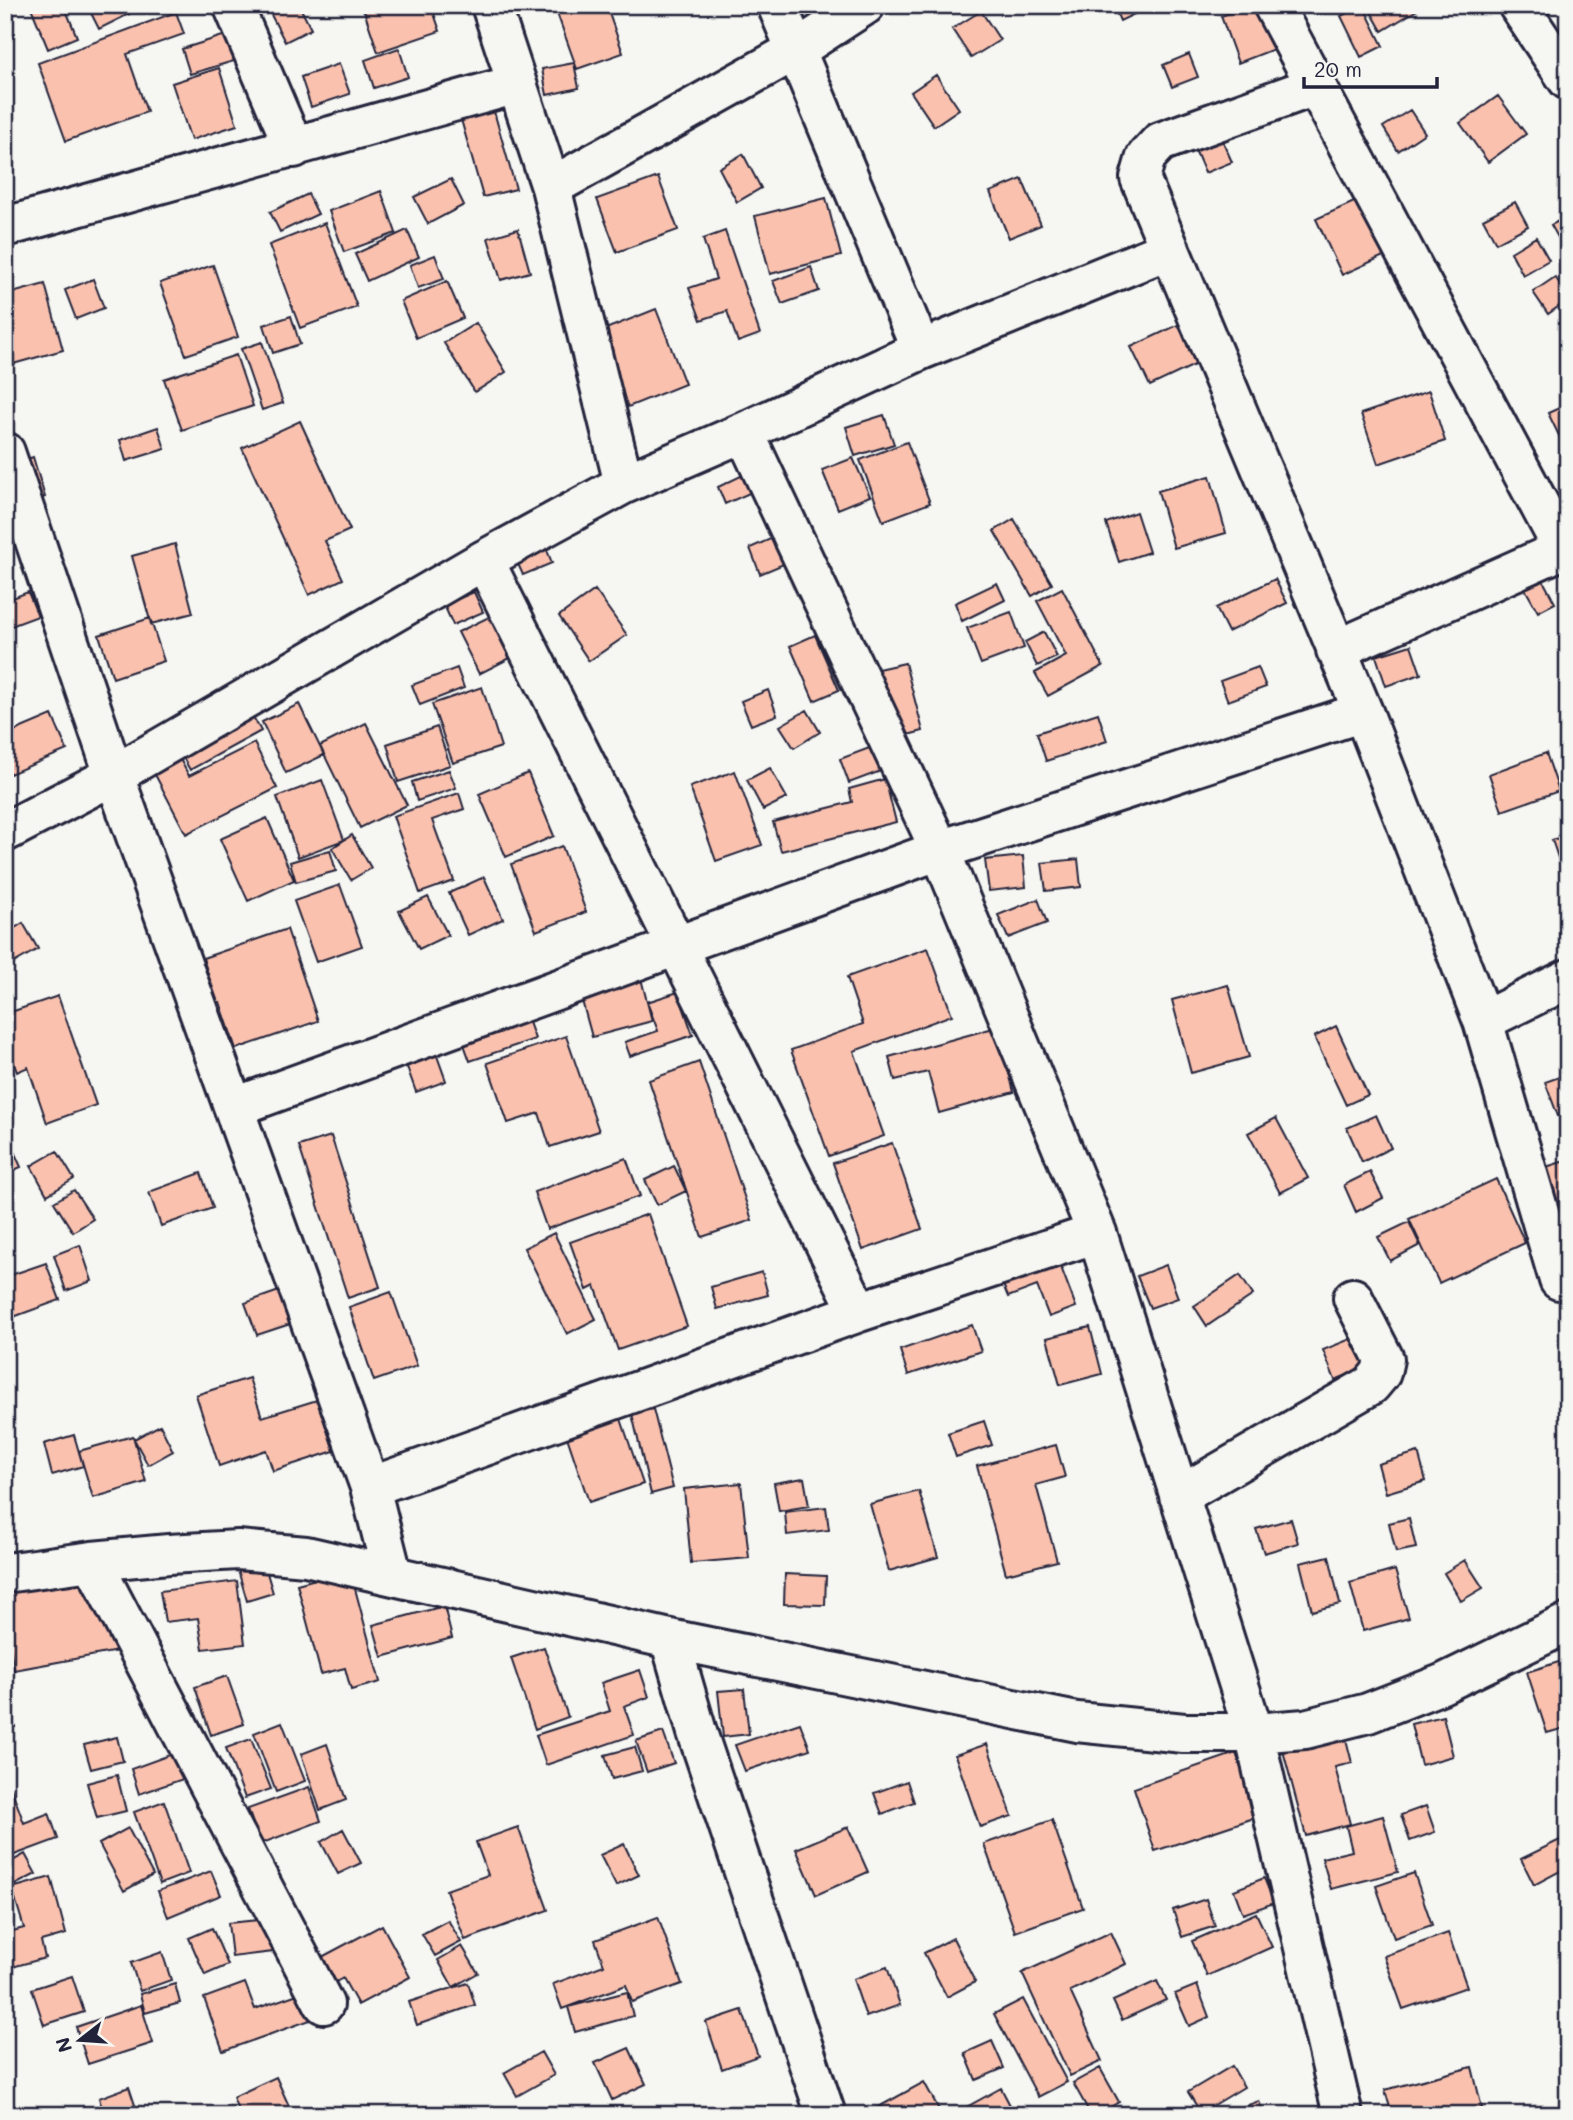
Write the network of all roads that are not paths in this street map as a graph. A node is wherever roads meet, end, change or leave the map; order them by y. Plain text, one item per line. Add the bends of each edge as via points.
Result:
1 (233, 5) edge
2 (491, 5) edge
3 (777, 5) edge
4 (864, 5) edge
5 (1273, 5) edge
6 (1518, 5) edge
7 (796, 50) junction
8 (1568, 80) edge
9 (517, 84) junction
10 (1315, 86) junction
11 (295, 148) junction
12 (551, 187) junction
13 (5, 227) edge
14 (1170, 249) junction
15 (921, 350) junction
16 (744, 432) junction
17 (5, 452) edge
18 (624, 484) junction
19 (1565, 548) edge
20 (484, 560) junction
21 (1336, 650) junction
22 (1363, 712) junction
23 (114, 775) junction
24 (5, 832) edge
25 (940, 850) junction
26 (675, 946) junction
27 (1568, 979) edge
28 (1483, 1021) junction
29 (234, 1107) junction
30 (1097, 1233) junction
31 (1559, 1280) dead end
32 (1353, 1298) dead end
33 (859, 1311) junction
34 (370, 1487) junction
35 (1179, 1496) junction
36 (92, 1561) junction
37 (5, 1573) edge
38 (392, 1574) junction
39 (1568, 1623) edge
40 (670, 1639) junction
41 (1254, 1733) junction
42 (324, 2004) dead end
43 (825, 2115) edge
44 (1343, 2115) edge

1 - 11 street
2 - 9 street
3 - 7 street
4 - 7 street
5 - 10 street
6 - 8 street
7 - 12 street
7 - 15 street
9 - 11 street
9 - 12 street
10 - 14 street via 1160,142 1146,157 1140,178
10 - 19 street
11 - 13 street
12 - 18 street
14 - 15 street
14 - 21 street
15 - 16 street
16 - 18 street
16 - 25 street
17 - 23 street
18 - 20 street
19 - 21 street
20 - 23 street
20 - 26 street
21 - 22 street
22 - 25 street
22 - 28 street
23 - 24 street
23 - 29 street
25 - 26 street
25 - 30 street
26 - 29 street
26 - 33 street
27 - 28 street
28 - 31 street
29 - 34 street
30 - 33 street
30 - 35 street
32 - 35 street via 1384,1359 1381,1373 1371,1385
33 - 34 street
34 - 38 street
35 - 41 street
36 - 37 street
36 - 38 street via 238,1550 306,1556
36 - 42 street
38 - 40 street
39 - 41 street via 1442,1684 1368,1713 1305,1728
40 - 41 street via 1077,1721 1184,1733
40 - 43 street
41 - 44 street

